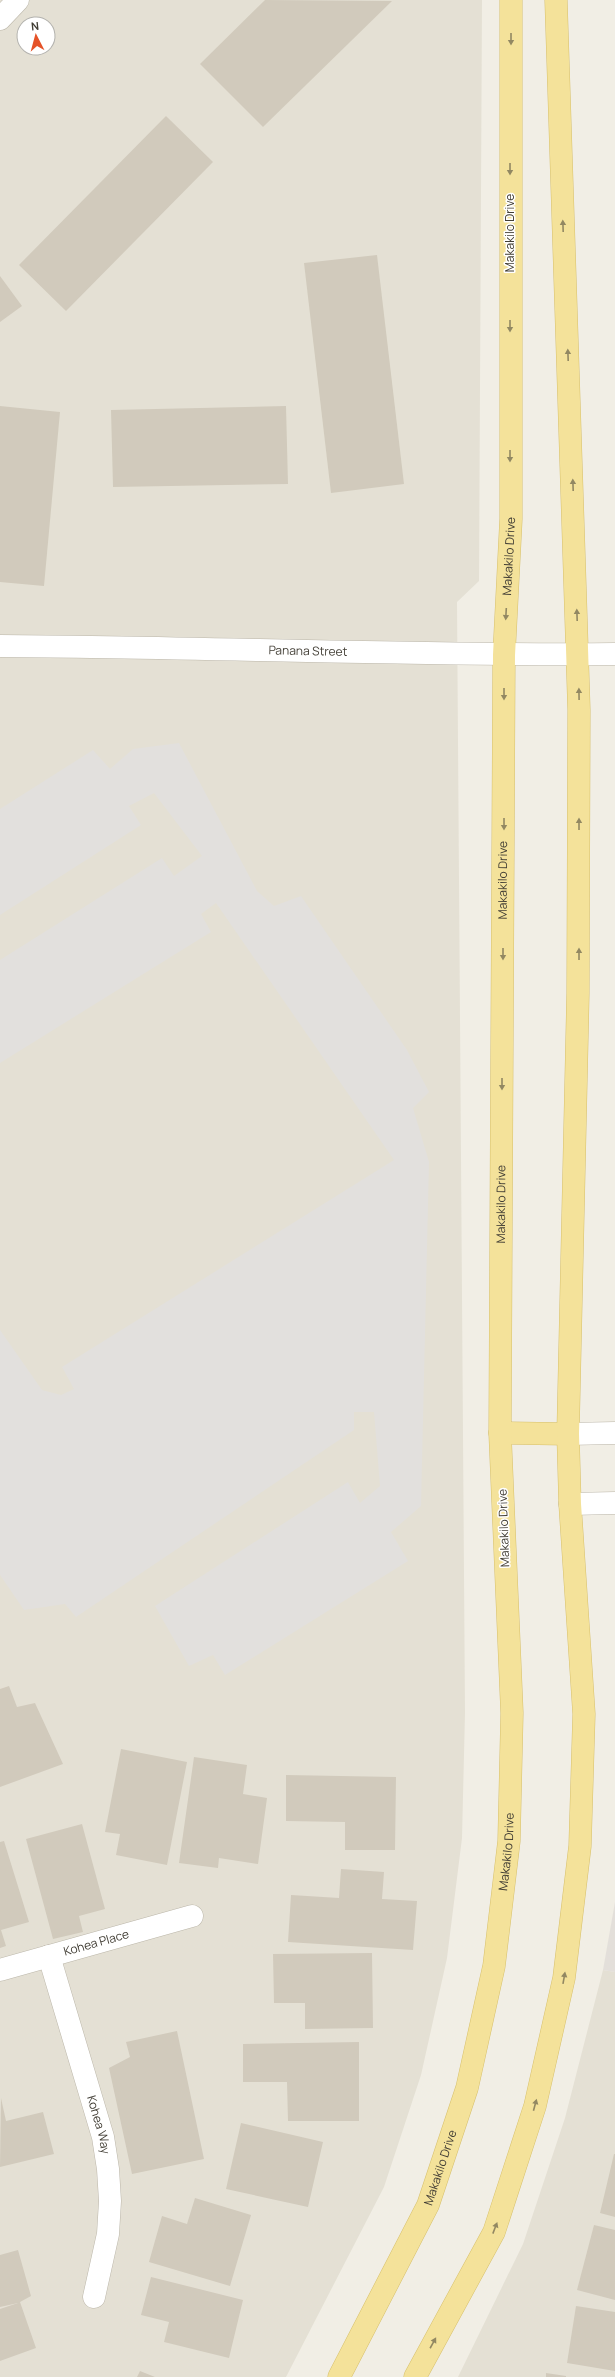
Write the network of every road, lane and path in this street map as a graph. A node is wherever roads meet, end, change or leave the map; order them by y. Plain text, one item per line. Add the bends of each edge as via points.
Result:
1 (18, 0) edge
2 (511, 0) edge
3 (556, 0) edge
4 (0, 19) edge
5 (0, 646) edge
6 (578, 654) junction
7 (615, 654) edge
8 (504, 655) junction
9 (500, 1433) junction
10 (615, 1433) edge
11 (568, 1434) junction
12 (570, 1504) junction
13 (615, 1504) edge
14 (192, 1916) dead end
15 (49, 1956) junction
16 (0, 1970) edge
17 (94, 2297) dead end
18 (339, 2377) edge
19 (415, 2377) edge

1 - 4 street
2 -> 8 main road, Makakilo Drive via 510,519
6 -> 3 main road
5 - 8 street, Panana Street
6 - 7 street, Panana Street
6 - 8 street, Panana Street
11 -> 6 main road via 578,993
8 -> 9 main road, Makakilo Drive
9 - 11 main road
9 - 18 main road, Makakilo Drive via 512,1713 509,1841 494,1966 467,2088 428,2205
10 - 11 street
11 - 12 main road
12 - 13 street
19 -> 12 main road via 494,2232 535,2106 564,1978 580,1846 584,1714
14 - 15 street, Kohea Place
15 - 16 street, Kohea Place
15 - 17 street, Kohea Way via 96,2112 108,2169 108,2234

